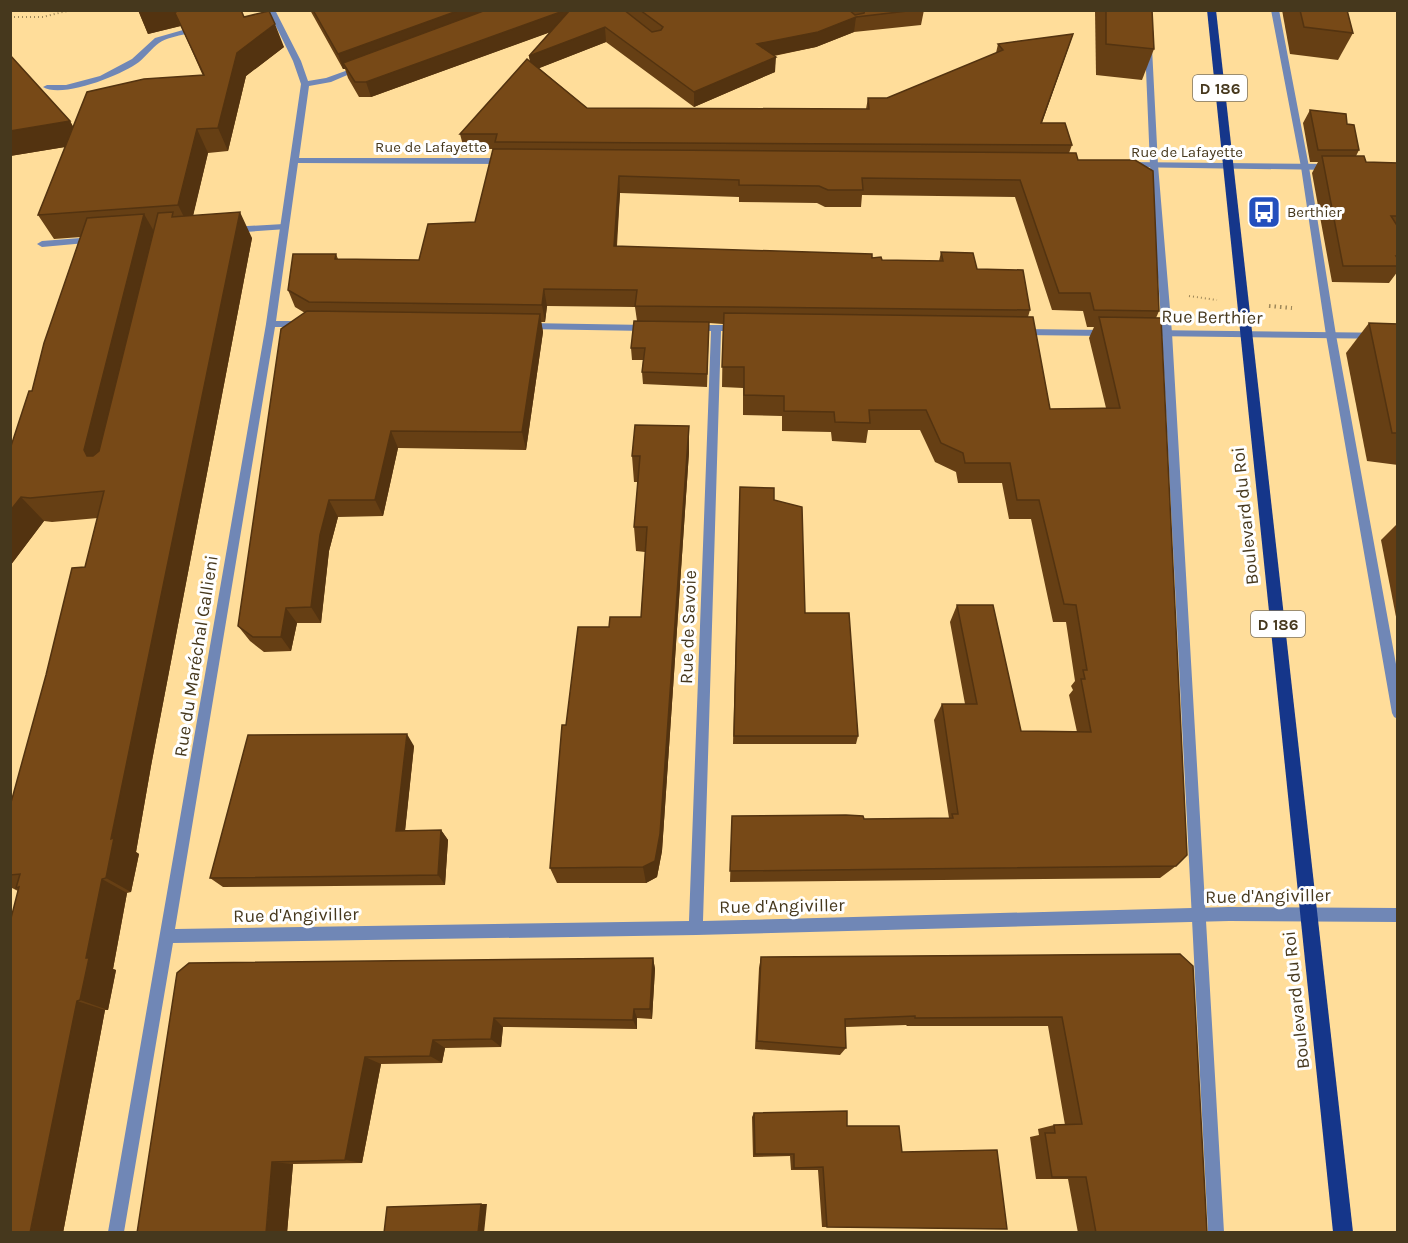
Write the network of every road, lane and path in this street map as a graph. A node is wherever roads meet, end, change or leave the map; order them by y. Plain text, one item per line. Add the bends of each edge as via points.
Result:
1 (71, 10) edge
2 (1211, 10) edge
3 (1275, 10) edge
4 (271, 11) edge
5 (260, 14) edge
6 (10, 17) edge
7 (183, 32) edge
8 (1148, 34) edge
9 (370, 64) edge
10 (305, 84) junction
11 (47, 87) dead end
12 (293, 160) junction
13 (511, 161) edge
14 (1118, 165) edge
15 (1154, 165) junction
16 (1228, 165) junction
17 (1305, 167) junction
18 (1339, 168) edge
19 (284, 227) junction
20 (225, 231) edge
21 (99, 240) edge
22 (42, 244) edge
23 (271, 324) junction
24 (312, 324) edge
25 (514, 326) edge
26 (657, 328) edge
27 (681, 328) edge
28 (716, 328) junction
29 (752, 329) edge
30 (1013, 332) edge
31 (1120, 333) edge
32 (1131, 333) edge
33 (1167, 333) junction
34 (1245, 335) junction
35 (1331, 335) junction
36 (1398, 336) edge
37 (1398, 713) edge
38 (1308, 913) junction
39 (1398, 915) edge
40 (1200, 916) junction
41 (696, 927) junction
42 (167, 936) junction
43 (116, 1233) edge
44 (1216, 1233) edge
45 (1343, 1233) edge

1 - 6 path
2 - 16 main road, Boulevard du Roi / D 186
3 - 17 street
4 - 5 street
4 - 10 street
7 - 11 street via 158,40 135,61 103,78 66,87
8 - 15 street
9 - 10 street
10 - 12 street, Rue du Maréchal Gallieni
12 - 13 street, Rue de Lafayette
12 - 19 street, Rue du Maréchal Gallieni
14 - 15 street, Rue de Lafayette
15 - 16 street, Rue de Lafayette
15 - 33 street
16 - 17 street, Rue de Lafayette
16 - 34 main road, Boulevard du Roi / D 186
17 - 18 street, Rue de Lafayette
17 - 35 street
19 - 20 street
19 - 23 street, Rue du Maréchal Gallieni
21 - 22 street
23 - 24 street
23 - 42 street, Rue du Maréchal Gallieni
25 - 26 street
27 - 28 street
28 - 29 street
28 - 41 street, Rue de Savoie
30 - 31 street
32 - 33 street, Rue Berthier
33 - 34 street, Rue Berthier
33 - 40 street
34 - 35 street, Rue Berthier
34 - 38 main road, Boulevard du Roi / D 186
35 - 36 street, Rue Berthier
35 - 37 street
38 - 39 street, Rue d'Angiviller
38 - 40 street, Rue d'Angiviller
38 - 45 main road, Boulevard du Roi / D 186
40 - 41 street, Rue d'Angiviller
40 - 44 street
41 - 42 street, Rue d'Angiviller
42 - 43 street, Rue du Maréchal Gallieni

